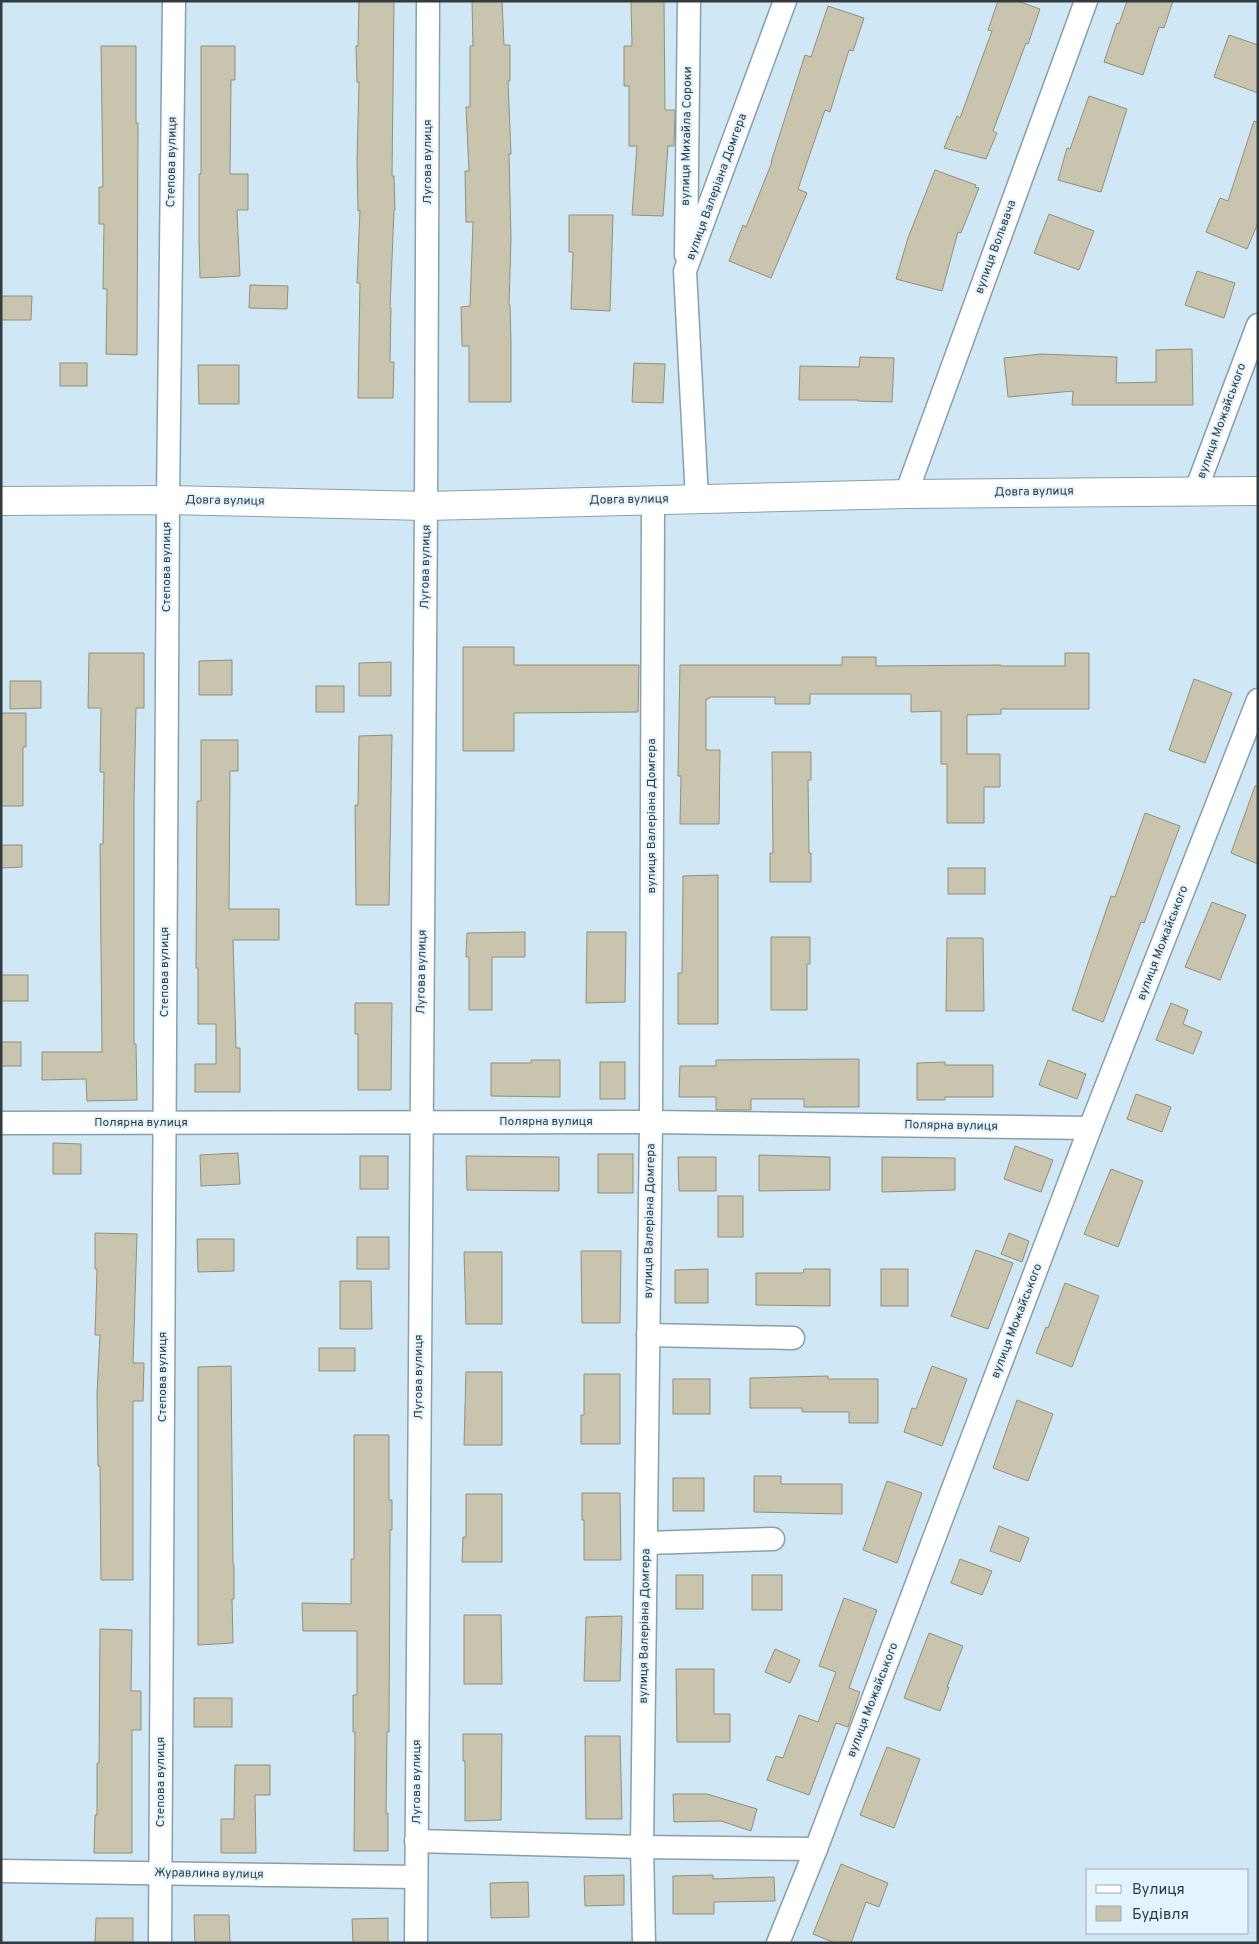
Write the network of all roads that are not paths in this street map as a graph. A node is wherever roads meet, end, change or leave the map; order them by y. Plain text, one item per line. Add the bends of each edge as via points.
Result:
1 (174, 1) edge
2 (428, 1) edge
3 (689, 1) edge
4 (785, 1) edge
5 (1086, 1) edge
6 (685, 271) junction
7 (1258, 325) edge
8 (1196, 490) junction
9 (1258, 491) edge
10 (906, 494) junction
11 (653, 499) junction
12 (697, 499) junction
13 (168, 500) junction
14 (1, 501) edge
15 (426, 506) junction
16 (1258, 700) edge
17 (420, 1122) junction
18 (651, 1122) junction
19 (164, 1123) junction
20 (1, 1124) edge
21 (1090, 1128) junction
22 (648, 1335) junction
23 (793, 1338) dead end
24 (774, 1539) dead end
25 (646, 1543) junction
26 (416, 1840) junction
27 (642, 1848) junction
28 (816, 1849) junction
29 (1, 1871) edge
30 (160, 1873) junction
31 (416, 1877) junction
32 (160, 1943) edge
33 (416, 1943) edge
34 (644, 1943) edge
35 (778, 1943) edge

1 - 13 street, Степова вулиця
2 - 15 street, Лугова вулиця
3 - 6 street, вулиця Михайла Сороки
4 - 6 street, вулиця Валеріана Домгера
5 - 10 street, вулиця Вольвача
6 - 12 street, вулиця Валеріана Домгера
7 - 8 street, вулиця Можайського
8 - 9 street, Довга вулиця
8 - 10 street, Довга вулиця
10 - 12 street, Довга вулиця
11 - 12 street, Довга вулиця
11 - 15 street, Довга вулиця
11 - 18 street, вулиця Валеріана Домгера
13 - 14 street, Довга вулиця
13 - 15 street, Довга вулиця
13 - 19 street, Степова вулиця
15 - 17 street, Лугова вулиця
16 - 21 street, вулиця Можайського
17 - 18 street, Полярна вулиця
17 - 19 street, Полярна вулиця
17 - 26 street, Лугова вулиця
18 - 21 street, Полярна вулиця
18 - 22 street, вулиця Валеріана Домгера
19 - 20 street, Полярна вулиця
19 - 30 street, Степова вулиця
21 - 28 street, вулиця Можайського
22 - 23 street
22 - 25 street, вулиця Валеріана Домгера
24 - 25 street
25 - 27 street, вулиця Валеріана Домгера
26 - 27 street
26 - 31 street, Лугова вулиця
27 - 28 street
27 - 34 street, вулиця Валеріана Домгера
28 - 35 street, вулиця Можайського
29 - 30 street, Журавлина вулиця
30 - 31 street, Журавлина вулиця
30 - 32 street, Степова вулиця
31 - 33 street, Лугова вулиця

